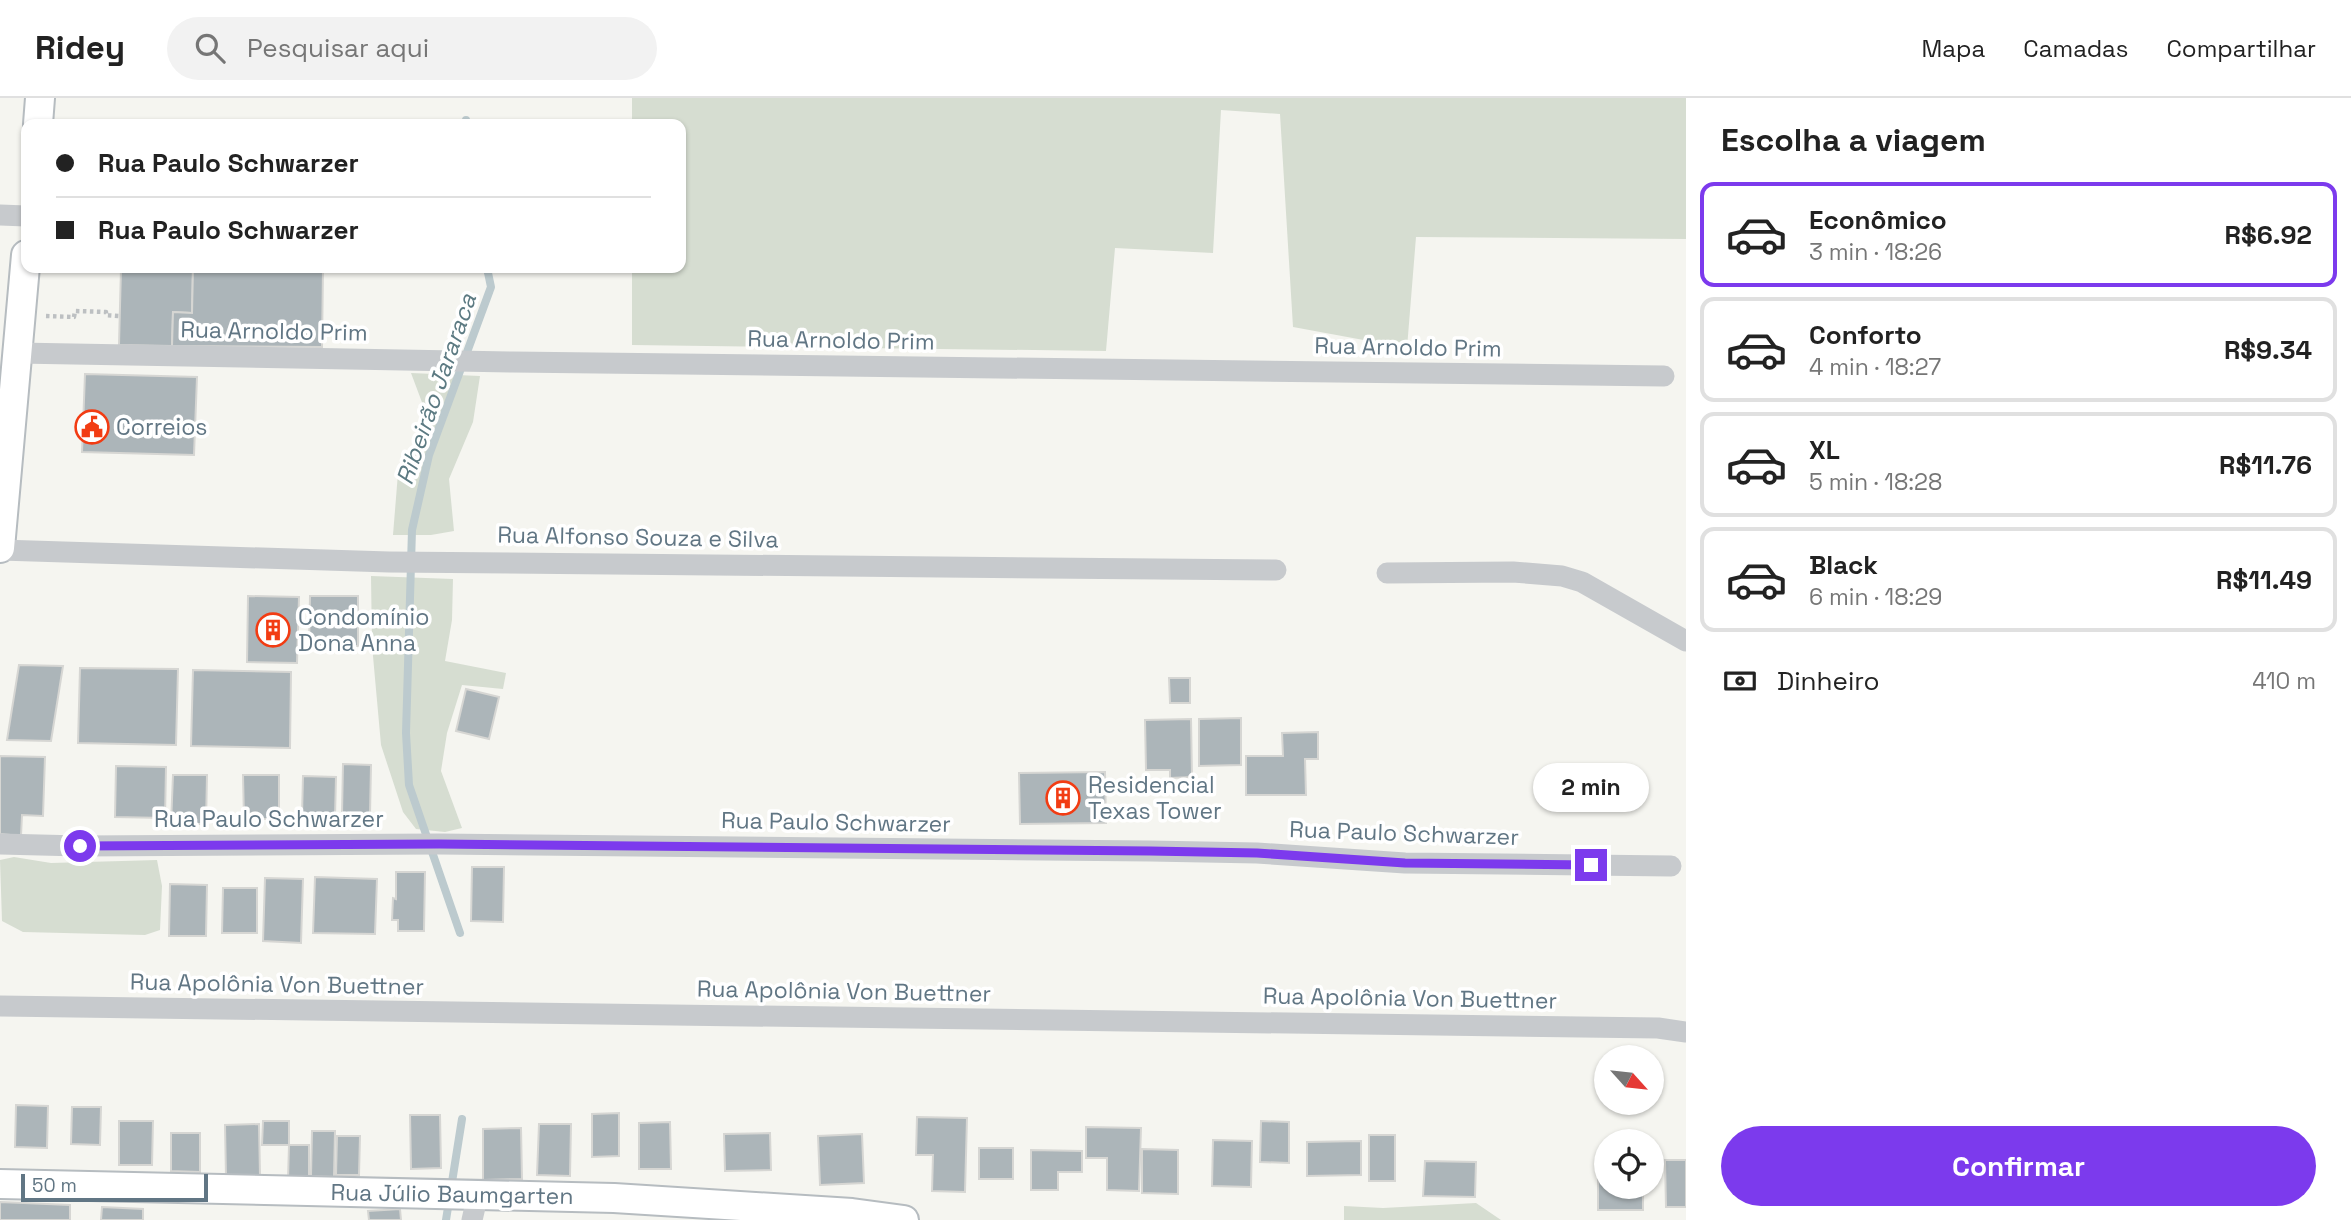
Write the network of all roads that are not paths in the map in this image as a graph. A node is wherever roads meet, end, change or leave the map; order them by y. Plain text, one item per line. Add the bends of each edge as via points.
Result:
1 (40, 98) edge
2 (38, 119) edge
3 (0, 215) edge
4 (21, 216) edge
5 (24, 273) edge
6 (18, 354) junction
7 (1664, 376) dead end
8 (3, 484) edge
9 (0, 549) edge
10 (1276, 570) dead end
11 (1387, 573) dead end
12 (1686, 641) edge
13 (0, 844) edge
14 (1671, 866) dead end
15 (0, 1006) edge
16 (1686, 1032) edge
17 (0, 1184) edge
18 (464, 1200) edge
19 (852, 1217) edge
20 (904, 1220) edge

1 - 2 street
3 - 4 street
5 - 6 street
6 - 7 street, Rua Arnoldo Prim
6 - 8 street
8 - 9 street
9 - 10 street, Rua Alfonso Souza e Silva via 389,562
11 - 12 street via 1562,576 1582,582
13 - 14 street, Rua Paulo Schwarzer via 1257,853 1405,863
15 - 16 street, Rua Apolônia Von Buettner via 1658,1028
17 - 18 street, Rua Júlio Baumgarten
18 - 19 street, Rua Júlio Baumgarten via 614,1198
19 - 20 street, Rua Júlio Baumgarten

